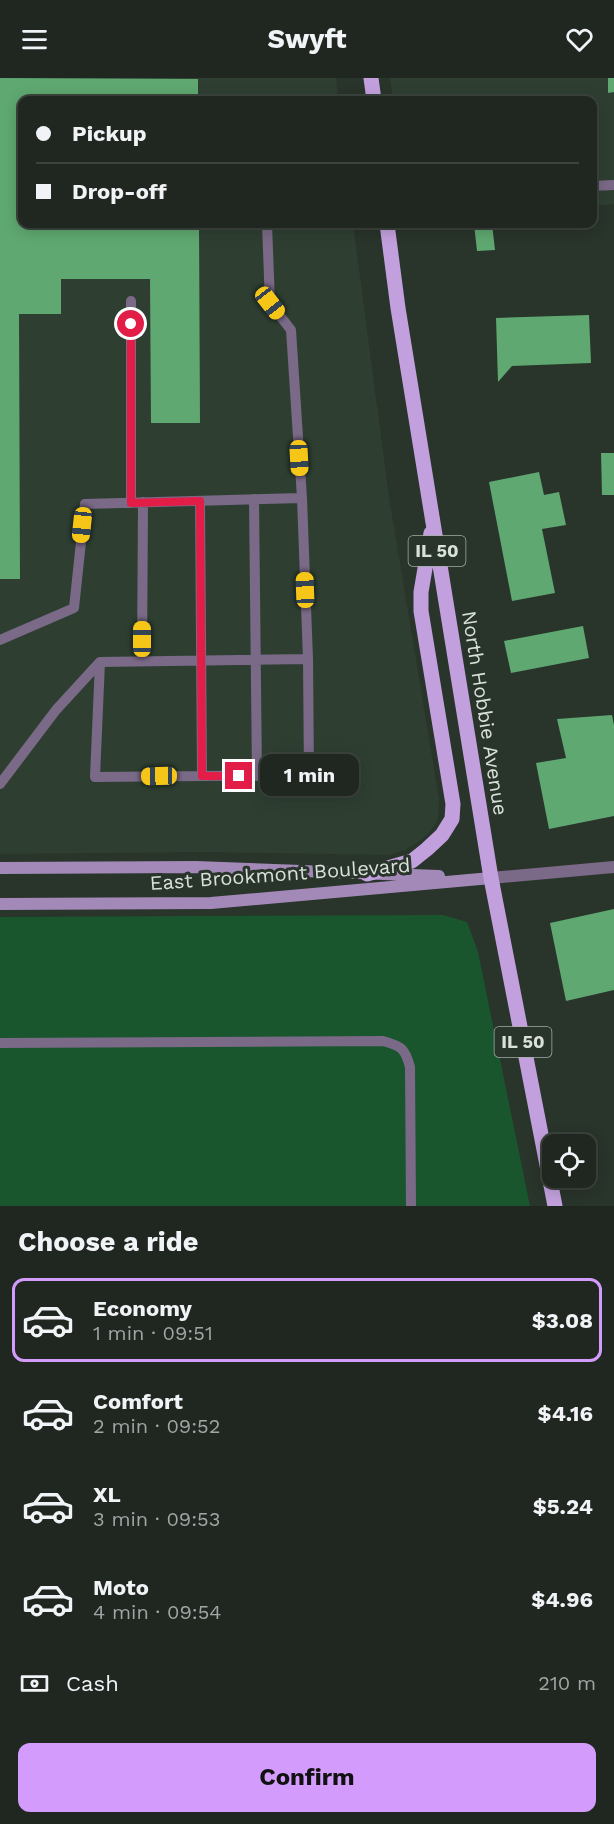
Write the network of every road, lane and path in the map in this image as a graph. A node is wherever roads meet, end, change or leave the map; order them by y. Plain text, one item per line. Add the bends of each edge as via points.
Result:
1 (371, 78) edge
2 (373, 96) edge
3 (614, 185) edge
4 (597, 186) edge
5 (267, 228) edge
6 (388, 228) edge
7 (131, 301) dead end
8 (302, 498) junction
9 (254, 499) junction
10 (200, 501) junction
11 (143, 502) junction
12 (131, 503) junction
13 (433, 522) junction
14 (0, 640) edge
15 (308, 658) junction
16 (255, 659) junction
17 (202, 660) junction
18 (142, 661) junction
19 (100, 662) junction
20 (202, 776) junction
21 (257, 776) junction
22 (0, 784) edge
23 (614, 867) edge
24 (0, 868) edge
25 (367, 874) junction
26 (491, 878) junction
27 (0, 904) edge
28 (0, 1043) edge
29 (411, 1206) edge
30 (555, 1206) edge

1 - 2 main road
3 - 4 lane
5 - 8 lane via 270,303 291,330
6 - 13 main road, North Hobbie Avenue / IL 50
7 - 12 lane
8 - 9 lane
8 - 15 lane
9 - 10 lane
9 - 16 lane
10 - 11 lane
10 - 17 lane
11 - 12 lane
11 - 18 lane
12 - 14 lane via 85,504 74,608
13 - 25 main road via 420,611 453,804 452,819 442,834 412,861
13 - 26 main road, North Hobbie Avenue / IL 50
15 - 16 lane
15 - 21 lane via 309,775
16 - 17 lane
16 - 21 lane
17 - 18 lane
17 - 20 lane
18 - 19 lane
19 - 20 lane via 95,777
19 - 22 lane via 56,710
20 - 21 lane
23 - 26 street, East Brookmont Boulevard
24 - 25 main road, East Brookmont Boulevard via 196,867
25 - 26 main road, East Brookmont Boulevard
26 - 27 main road, East Brookmont Boulevard via 212,903
26 - 30 main road, North Hobbie Avenue / IL 50
28 - 29 lane via 397,1044 407,1053 410,1067

